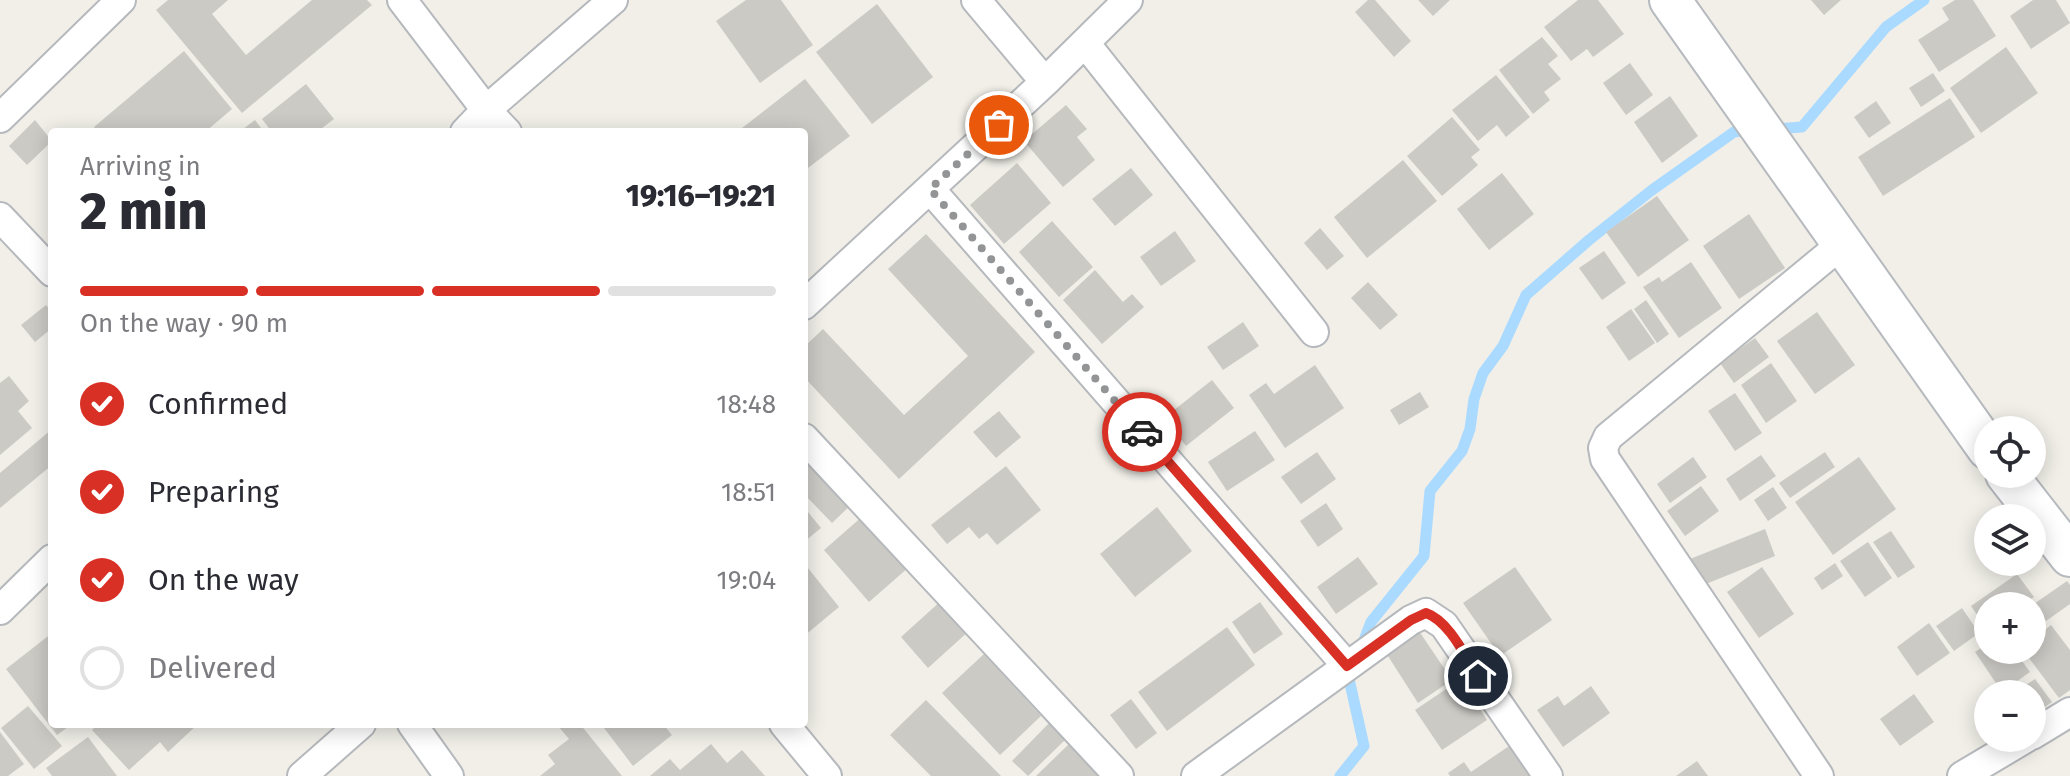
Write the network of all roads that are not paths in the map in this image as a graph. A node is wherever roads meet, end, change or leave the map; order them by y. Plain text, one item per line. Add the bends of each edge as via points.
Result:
1 (121, 0) edge
2 (402, 0) edge
3 (613, 0) edge
4 (976, 0) edge
5 (1128, 0) edge
6 (1670, 0) edge
7 (1085, 43) junction
8 (1045, 82) junction
9 (486, 110) junction
10 (0, 118) edge
11 (469, 128) edge
12 (503, 128) edge
13 (930, 189) junction
14 (0, 217) edge
15 (1843, 243) junction
16 (48, 268) edge
17 (808, 301) edge
18 (1314, 332) dead end
19 (1974, 429) edge
20 (808, 442) edge
21 (2017, 488) edge
22 (2070, 556) edge
23 (48, 563) edge
24 (0, 610) edge
25 (1347, 666) junction
26 (2070, 712) edge
27 (2046, 727) edge
28 (356, 728) edge
29 (415, 728) edge
30 (787, 728) edge
31 (2002, 752) edge
32 (302, 776) edge
33 (449, 776) edge
34 (827, 776) edge
35 (1119, 776) edge
36 (1196, 776) edge
37 (1548, 776) edge
38 (1819, 776) edge
39 (1962, 776) edge

1 - 10 street
2 - 9 street
3 - 9 street
4 - 8 street
5 - 7 street
6 - 15 main road
7 - 8 street
7 - 18 street
8 - 13 street
9 - 11 street
9 - 12 street
13 - 17 street
13 - 25 street
14 - 16 street
15 - 19 main road
15 - 38 street via 1608,437 1603,448 1605,459
20 - 35 street
21 - 22 main road
23 - 24 street
25 - 36 street
25 - 37 street via 1411,620 1433,615
26 - 27 street
28 - 32 street
29 - 33 street
30 - 34 street
31 - 39 street

